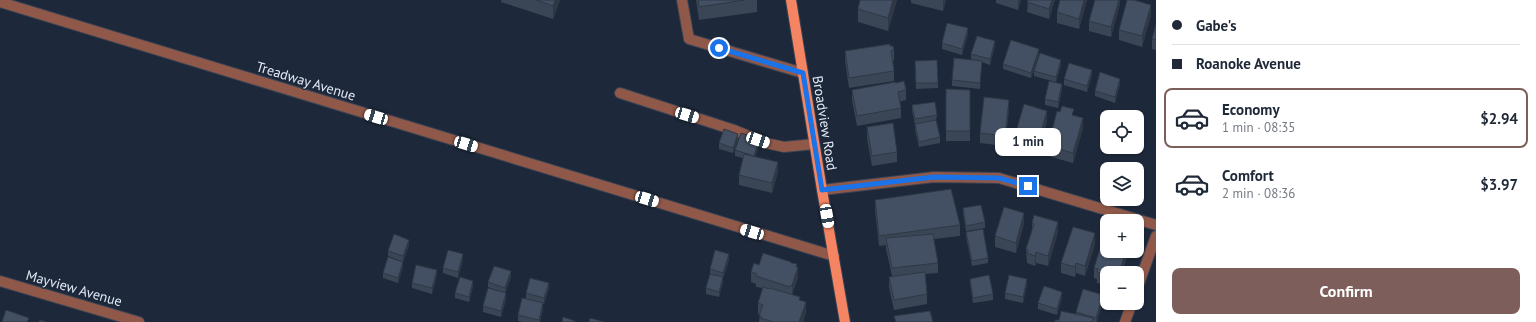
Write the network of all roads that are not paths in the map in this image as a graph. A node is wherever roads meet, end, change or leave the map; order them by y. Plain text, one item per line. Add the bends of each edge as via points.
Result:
1 (682, 0) edge
2 (791, 0) edge
3 (0, 2) edge
4 (803, 73) junction
5 (620, 93) dead end
6 (814, 144) junction
7 (822, 190) junction
8 (1156, 225) edge
9 (1156, 236) edge
10 (834, 256) junction
11 (1144, 269) edge
12 (0, 281) edge
13 (1129, 310) edge
14 (139, 322) edge
15 (845, 322) edge
16 (1125, 322) edge

1 - 4 street via 689,39
2 - 4 main road, Broadview Road
3 - 10 street, Treadway Avenue
4 - 6 main road, Broadview Road
5 - 6 street via 766,143 784,147
6 - 7 main road, Broadview Road
7 - 8 street via 934,177 999,178
7 - 10 main road, Broadview Road
9 - 11 street
10 - 15 main road, Broadview Road
12 - 14 street, Mayview Avenue
13 - 16 street

